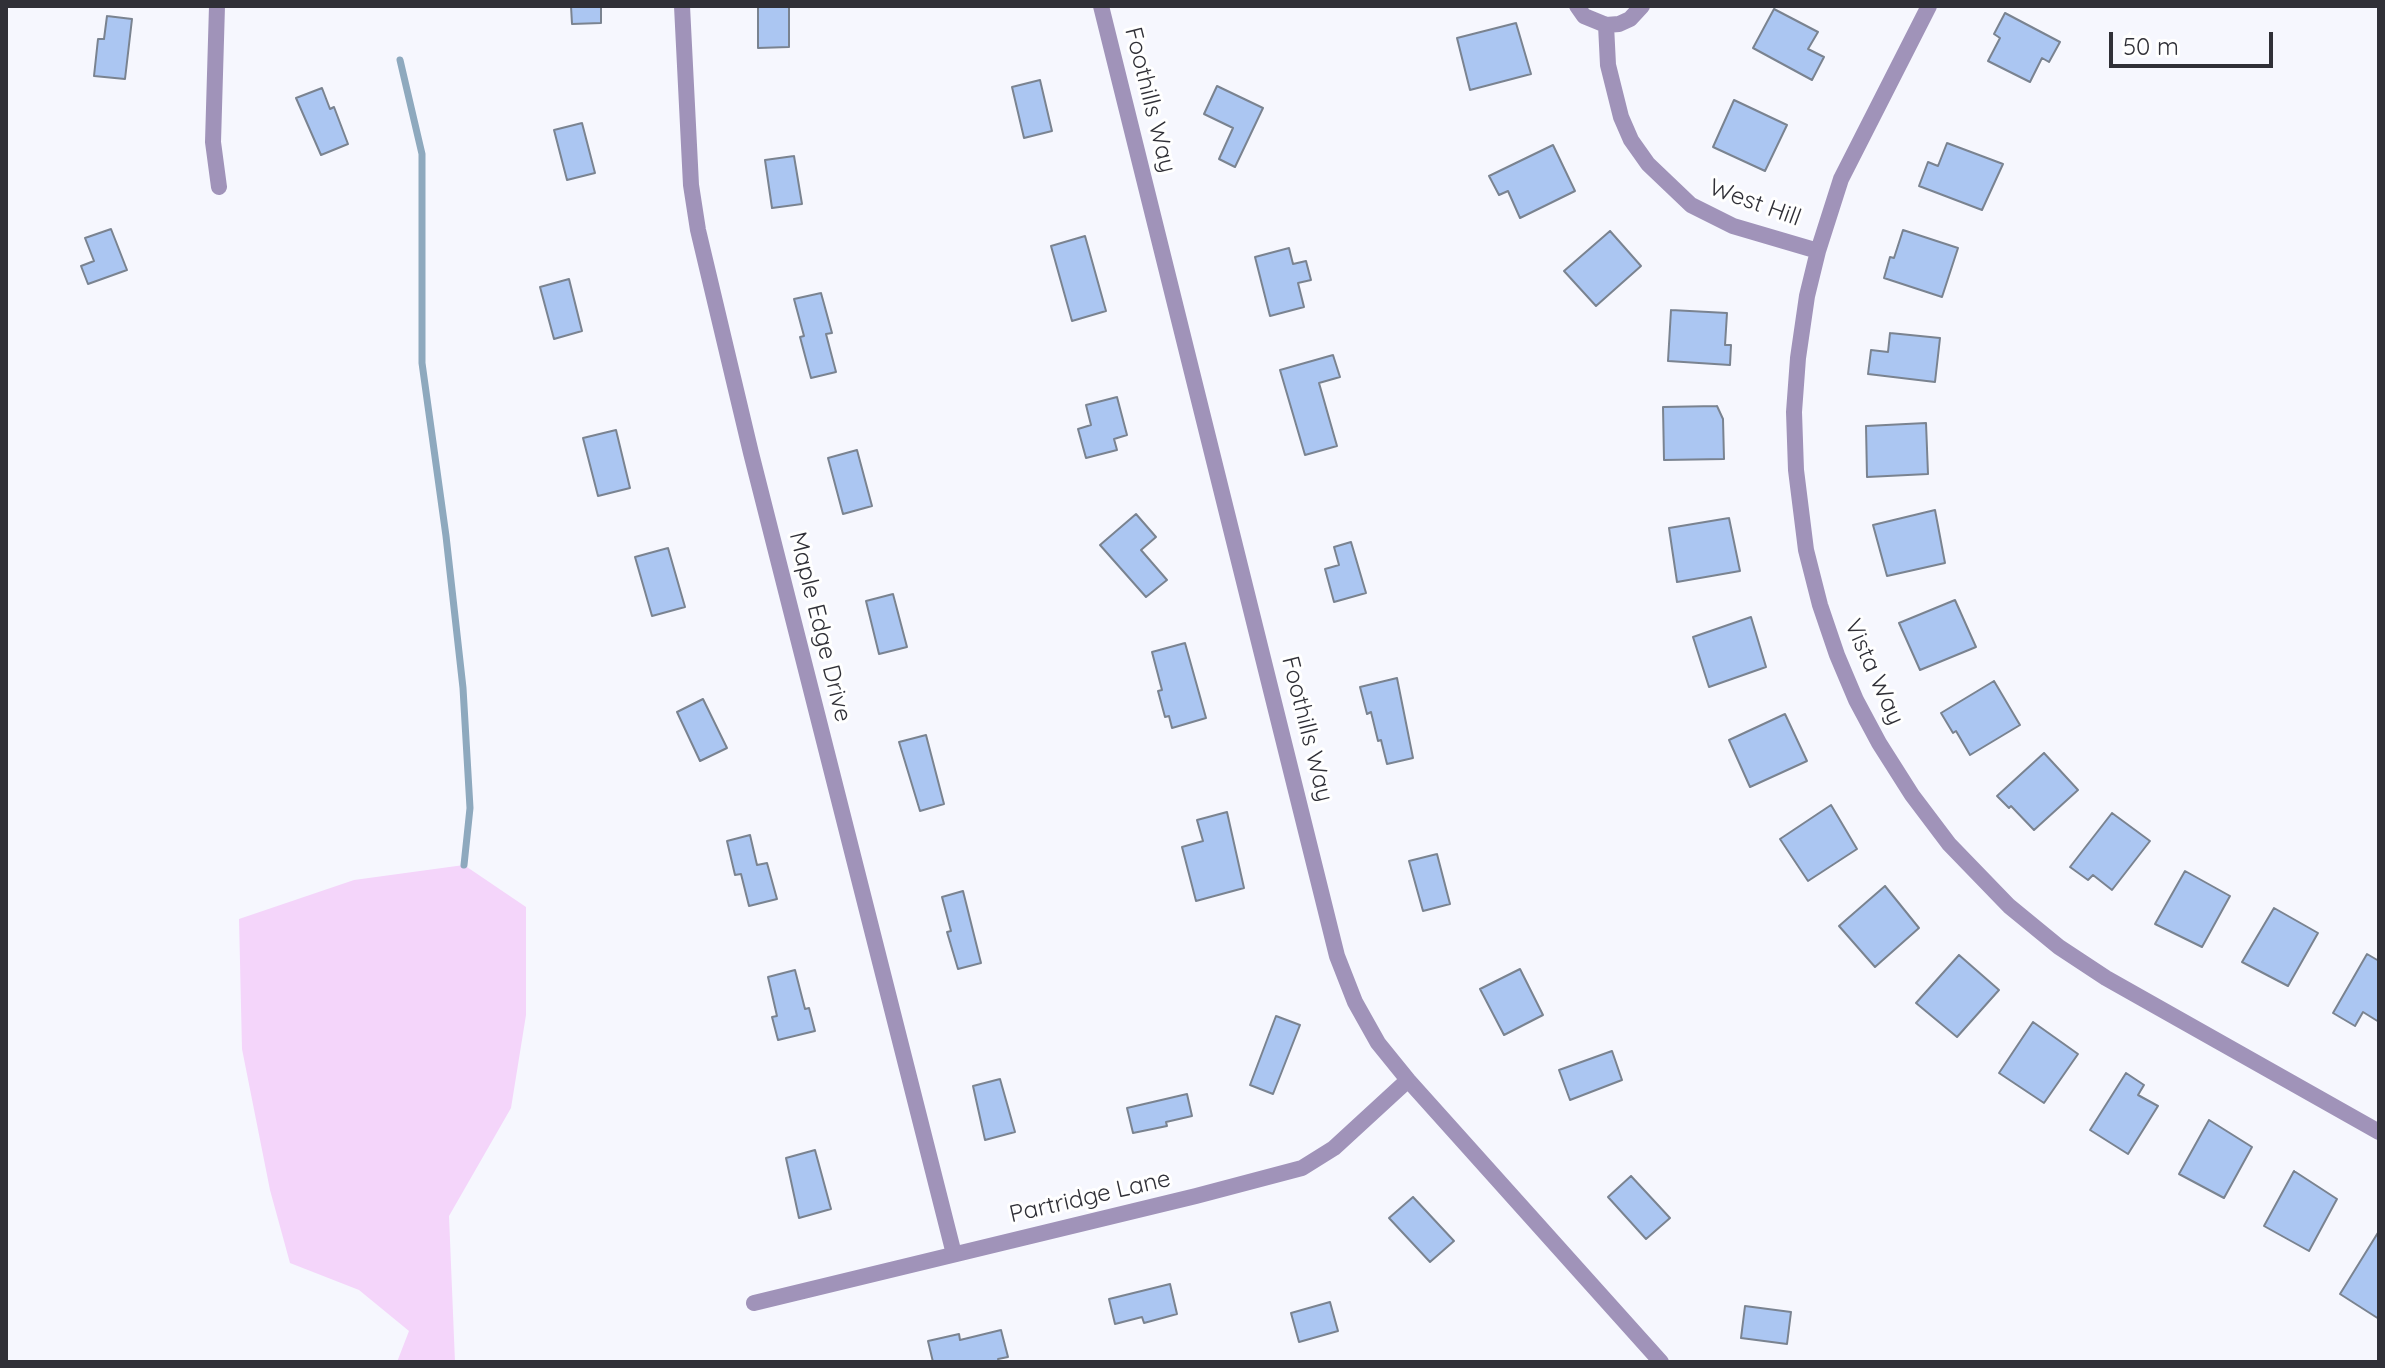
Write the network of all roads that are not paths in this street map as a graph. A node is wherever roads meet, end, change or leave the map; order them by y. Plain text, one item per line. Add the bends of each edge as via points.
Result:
1 (217, 6) edge
2 (682, 6) edge
3 (1101, 6) edge
4 (1577, 6) edge
5 (1642, 6) edge
6 (1929, 6) edge
7 (1606, 25) junction
8 (219, 187) dead end
9 (1818, 251) junction
10 (1408, 1080) junction
11 (2379, 1132) edge
12 (954, 1254) junction
13 (754, 1303) dead end
14 (1661, 1362) edge

1 - 8 street via 213,142
2 - 12 street, Maple Edge Drive via 698,230
3 - 10 street, Foothills Way via 1337,956 1370,1030
4 - 7 street via 1584,16
5 - 7 street via 1630,19
6 - 9 street, Vista Way via 1841,179
7 - 9 street, West Hill via 1608,65 1621,117 1657,175 1691,205 1733,226
9 - 11 street, Vista Way via 1807,296 1794,412 1806,550 1820,605 1856,700 1912,795 1949,844 2009,906 2059,947
10 - 12 street, Partridge Lane via 1334,1148 1302,1168
10 - 14 street, Foothills Way
12 - 13 street, Partridge Lane

